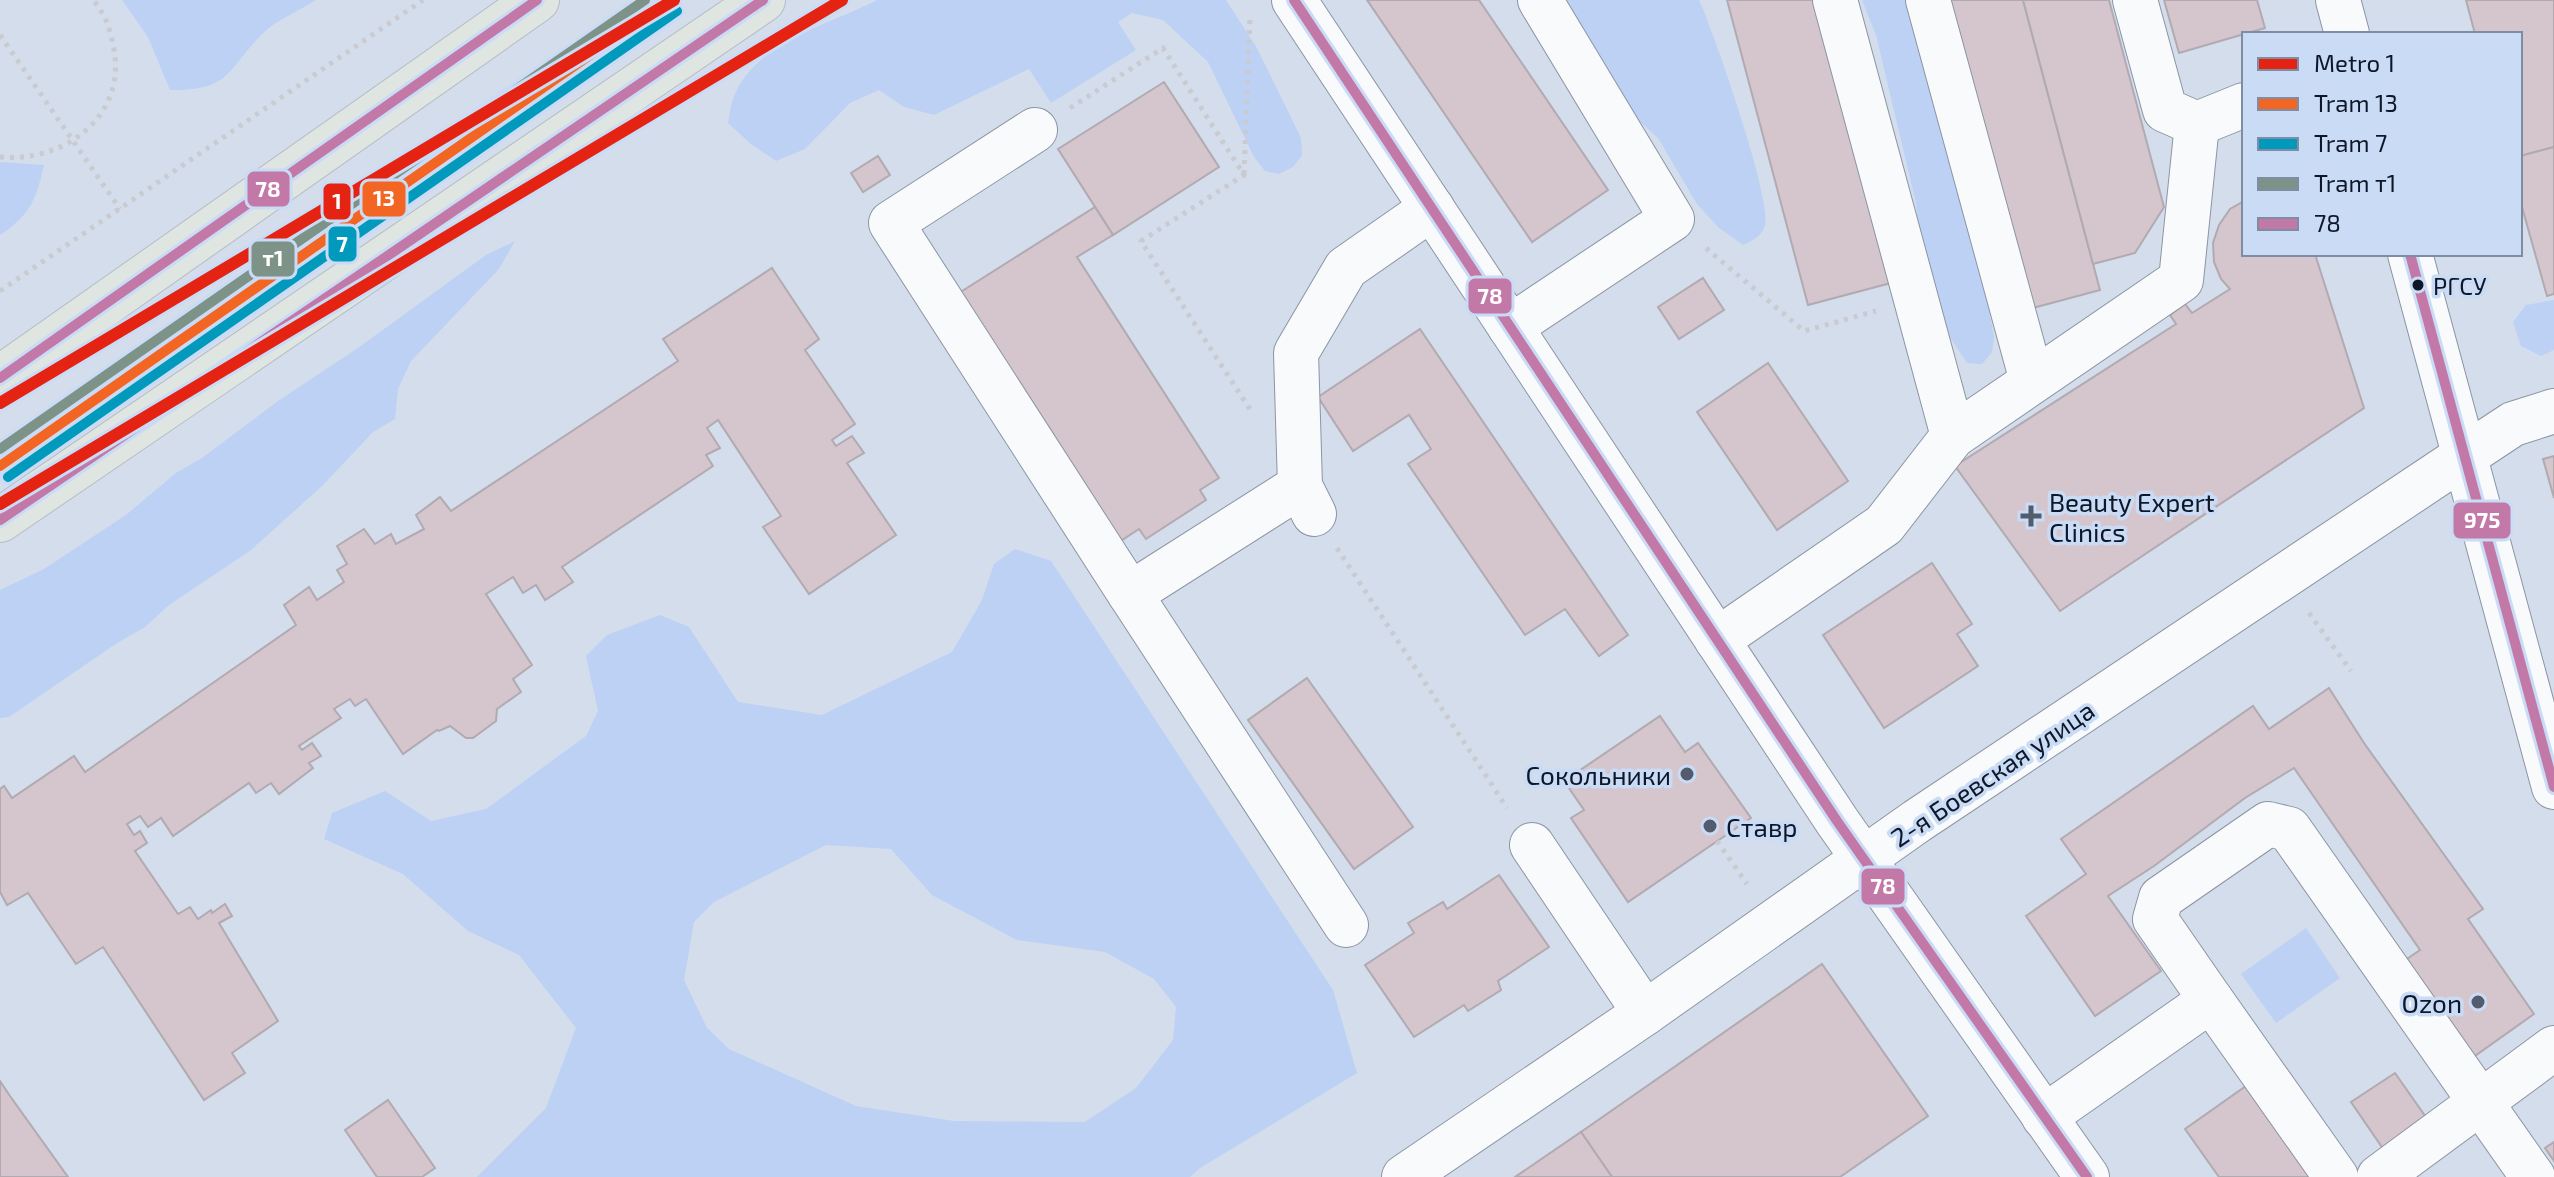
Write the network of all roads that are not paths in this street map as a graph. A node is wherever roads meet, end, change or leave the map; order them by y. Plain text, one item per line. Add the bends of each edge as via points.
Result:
1 (537, 0) edge
2 (763, 0) edge
3 (1294, 0) edge
4 (1540, 0) edge
5 (1835, 0) edge
6 (1928, 0) edge
7 (2135, 0) edge
8 (2338, 0) edge
9 (2346, 32) edge
10 (2242, 106) edge
11 (2197, 124) junction
12 (1035, 130) road end
13 (1432, 208) junction
14 (2411, 256) edge
15 (1510, 327) junction
16 (0, 378) edge
17 (2032, 381) junction
18 (2554, 411) edge
19 (1953, 436) junction
20 (2466, 455) junction
21 (0, 520) edge
22 (1130, 594) junction
23 (1717, 640) junction
24 (2554, 787) edge
25 (1532, 845) road end
26 (1864, 860) junction
27 (1346, 925) dead end
28 (2211, 1000) junction
29 (1645, 1013) junction
30 (2554, 1048) edge
31 (2480, 1102) junction
32 (2044, 1117) junction
33 (1404, 1177) edge
34 (2087, 1177) edge
35 (2336, 1177) edge
36 (2379, 1177) edge
37 (2533, 1177) edge

1 - 16 main road
2 - 21 main road
3 - 13 street
4 - 15 street via 1672,219
5 - 19 street
6 - 17 street
7 - 11 street via 2165,110
8 - 9 street
10 - 11 street
11 - 17 street via 2181,280
12 - 22 street via 891,223
13 - 15 street
13 - 22 street via 1341,261 1296,353 1307,500
14 - 20 street
15 - 23 street
17 - 19 street
18 - 20 street, 2-я Боевская улица via 2513,424
19 - 23 street via 1884,525
20 - 24 street
20 - 26 street, 2-я Боевская улица
22 - 27 street
23 - 26 street
25 - 29 street
26 - 29 street, 2-я Боевская улица
26 - 32 street
28 - 31 street via 2155,919 2161,898 2268,824 2289,829
28 - 32 street
28 - 35 street
29 - 33 street, 2-я Боевская улица
30 - 31 street
31 - 36 street
31 - 37 street
32 - 34 street

